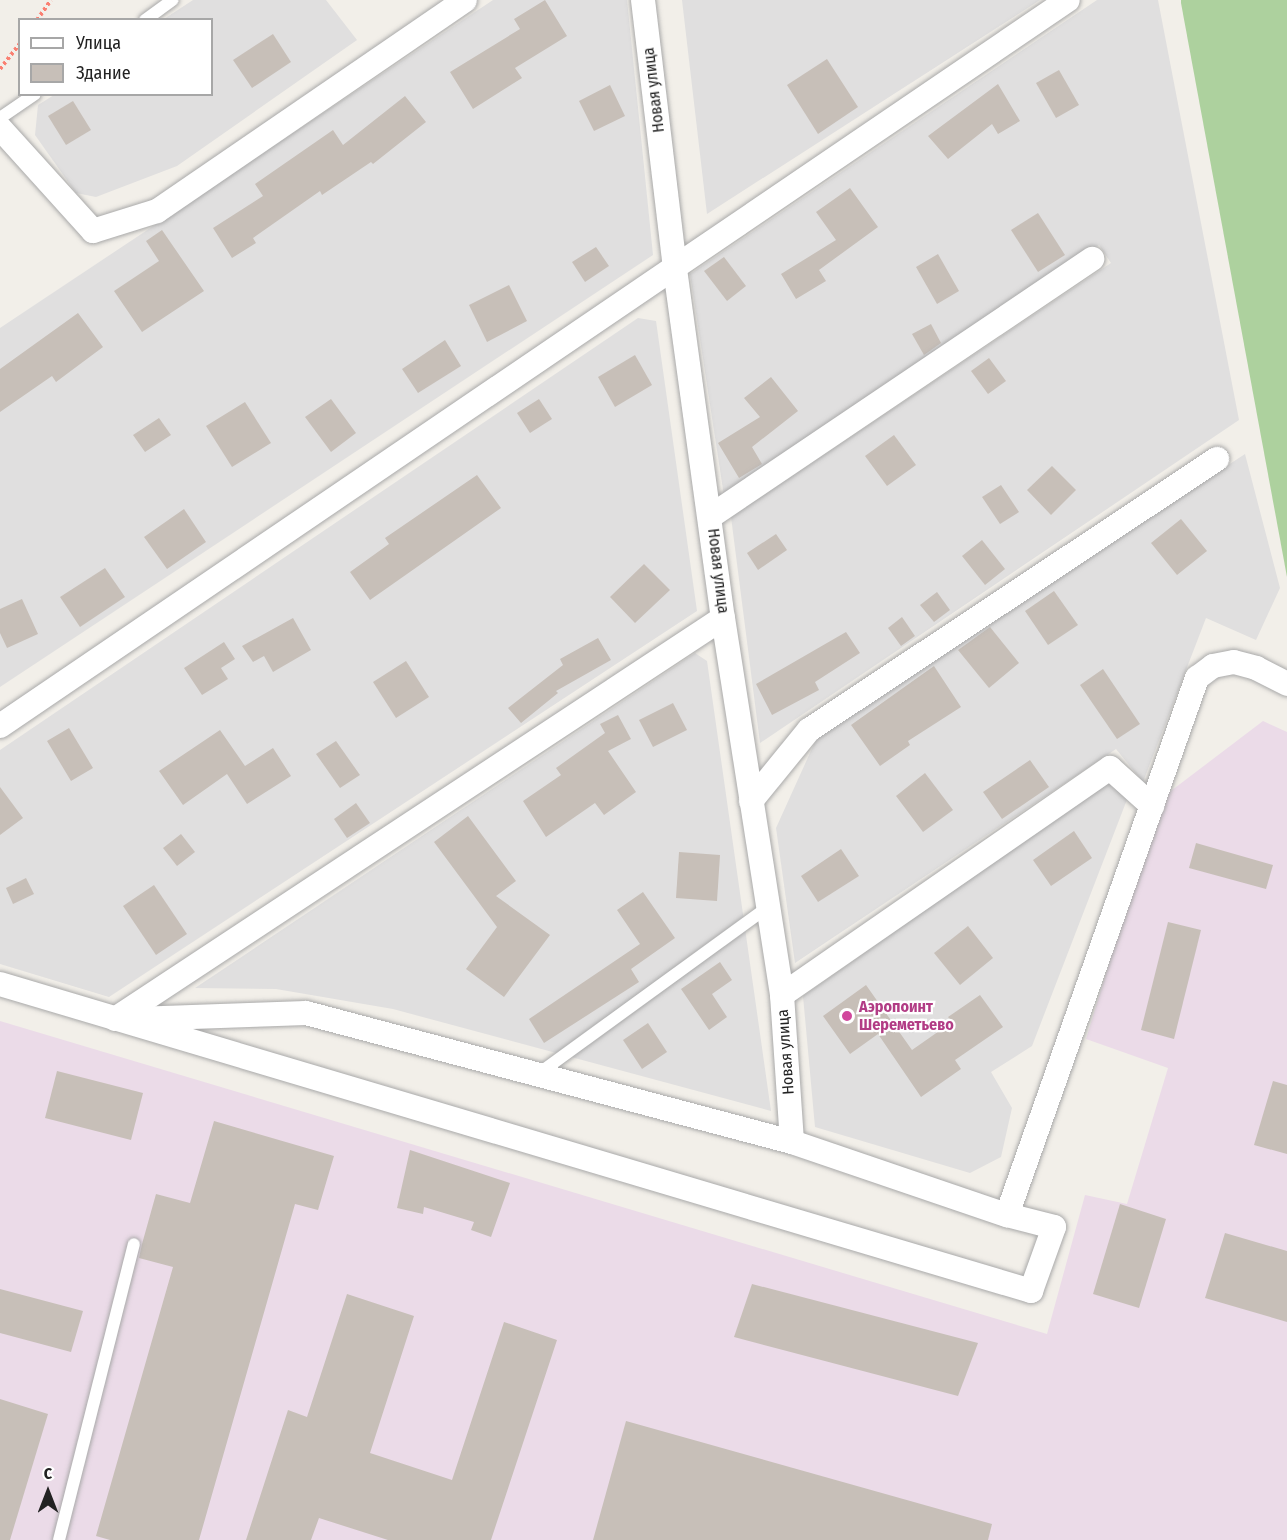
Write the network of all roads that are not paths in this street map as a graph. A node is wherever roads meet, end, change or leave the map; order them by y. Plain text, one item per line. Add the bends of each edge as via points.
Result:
1 (173, 0) edge
2 (465, 0) edge
3 (643, 0) edge
4 (1068, 0) edge
5 (148, 18) edge
6 (31, 96) edge
7 (0, 118) edge
8 (0, 128) edge
9 (1092, 259) dead end
10 (675, 269) junction
11 (1217, 459) dead end
12 (711, 516) junction
13 (723, 618) junction
14 (1287, 684) edge
15 (0, 726) edge
16 (751, 801) junction
17 (1152, 806) junction
18 (768, 907) junction
19 (0, 984) edge
20 (782, 995) junction
21 (115, 1019) junction
22 (536, 1075) junction
23 (792, 1142) junction
24 (1007, 1215) junction
25 (135, 1244) dead end
26 (59, 1540) edge

1 - 5 lane
2 - 8 street via 157,211 93,231
3 - 10 street, Новая улица
4 - 10 street
6 - 7 lane
9 - 12 street
10 - 12 street, Новая улица
10 - 15 street
11 - 16 street via 809,730
12 - 13 street, Новая улица
13 - 16 street, Новая улица
13 - 21 street
14 - 17 street via 1234,662 1213,666 1197,678
16 - 18 street, Новая улица
17 - 20 street via 1110,768
17 - 24 street
18 - 20 street, Новая улица
18 - 22 lane
19 - 21 street
20 - 23 street, Новая улица
21 - 22 street via 306,1013
21 - 24 street via 1031,1291 1054,1227
22 - 23 street
23 - 24 street
25 - 26 lane

